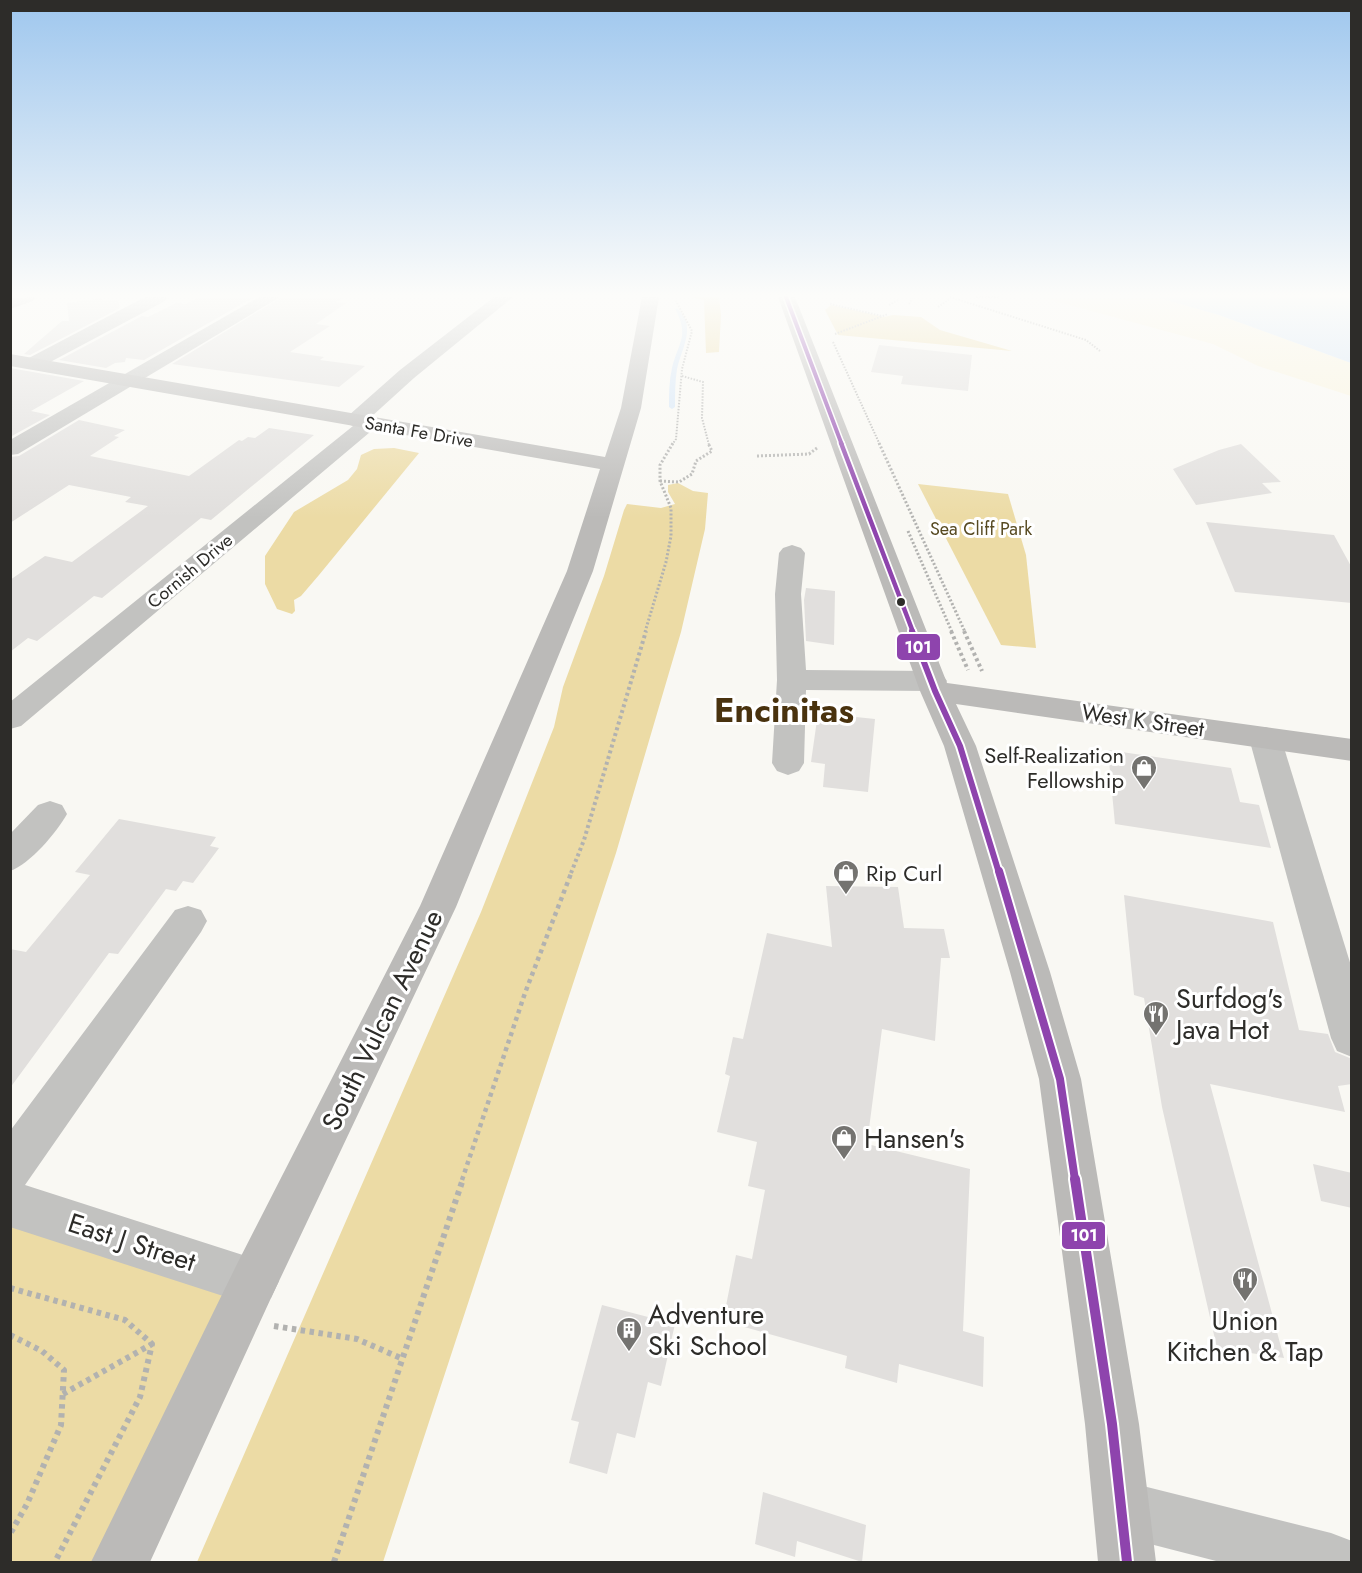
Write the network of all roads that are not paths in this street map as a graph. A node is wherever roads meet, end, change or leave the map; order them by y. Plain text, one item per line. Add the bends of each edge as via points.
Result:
1 (70, 370) edge
2 (144, 370) edge
3 (413, 370) edge
4 (638, 370) edge
5 (814, 370) edge
6 (127, 380) junction
7 (362, 422) junction
8 (10, 448) edge
9 (614, 465) junction
10 (792, 553) dead end
11 (792, 680) junction
12 (933, 686) junction
13 (10, 719) edge
14 (1265, 738) junction
15 (1352, 750) edge
16 (788, 763) dead end
17 (50, 814) dead end
18 (10, 857) edge
19 (188, 921) dead end
20 (1352, 1038) edge
21 (10, 1169) edge
22 (10, 1204) edge
23 (245, 1301) junction
24 (1125, 1536) edge
25 (120, 1563) edge
26 (1331, 1563) edge

1 - 6 main road, Santa Fe Drive
2 - 6 street
3 - 7 street, Cornish Drive
4 - 9 main road, South Vulcan Avenue
5 - 12 main road
6 - 7 main road, Santa Fe Drive
6 - 8 street
7 - 9 main road, Santa Fe Drive
7 - 13 street, Cornish Drive
9 - 23 main road, South Vulcan Avenue via 580,571 438,907
10 - 11 street via 788,594
11 - 12 street
11 - 16 street
12 - 14 main road, West K Street via 993,689
12 - 24 main road via 960,746 1060,1079
14 - 15 main road, West K Street
14 - 20 street
17 - 18 street
19 - 21 street
22 - 23 street, East J Street
23 - 25 main road, South Vulcan Avenue
24 - 26 street

